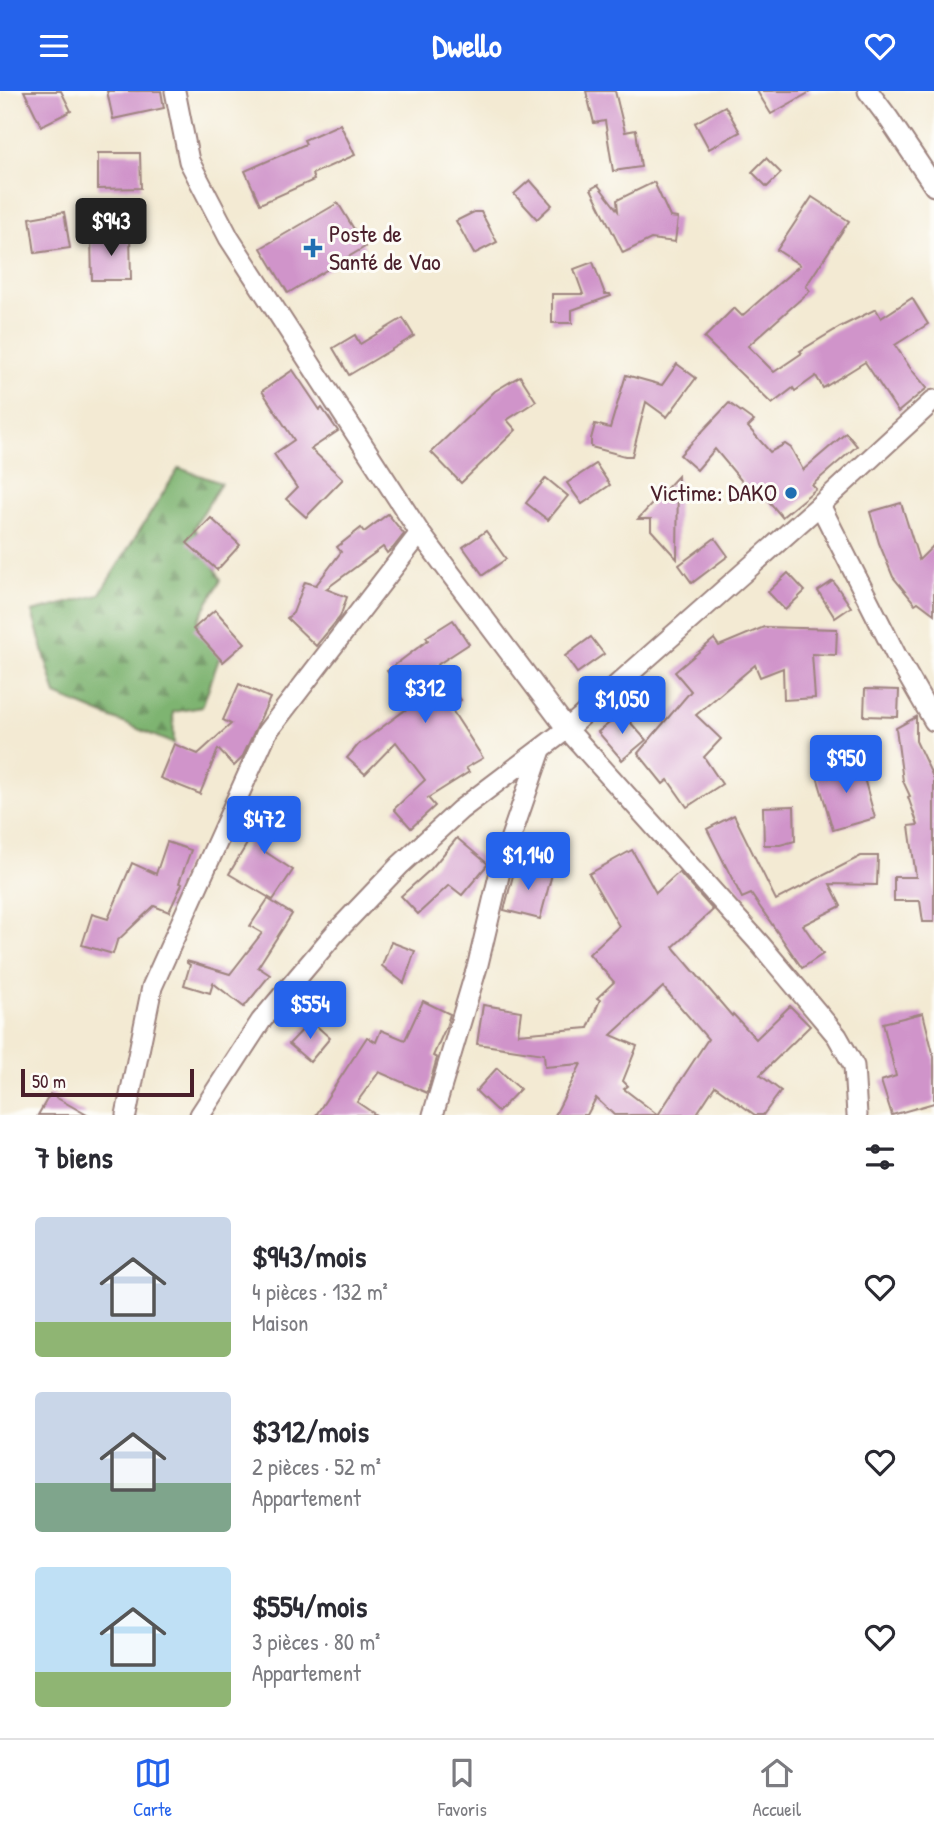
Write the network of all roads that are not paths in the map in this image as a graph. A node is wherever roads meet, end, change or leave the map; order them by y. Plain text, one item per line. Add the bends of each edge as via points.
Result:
1 (175, 91) edge
2 (868, 91) edge
3 (934, 186) edge
4 (934, 400) edge
5 (820, 506) junction
6 (420, 533) junction
7 (934, 721) edge
8 (567, 729) junction
9 (541, 750) junction
10 (126, 1115) edge
11 (200, 1115) edge
12 (433, 1115) edge
13 (857, 1115) edge

1 - 6 street via 189,161 229,238
2 - 3 street
4 - 5 street
5 - 7 street
5 - 8 street
6 - 8 street
6 - 10 street via 267,732 152,987
8 - 9 street
8 - 13 street via 836,1036 854,1066
9 - 11 street via 460,810 336,932 261,1021
9 - 12 street via 502,863 478,964

